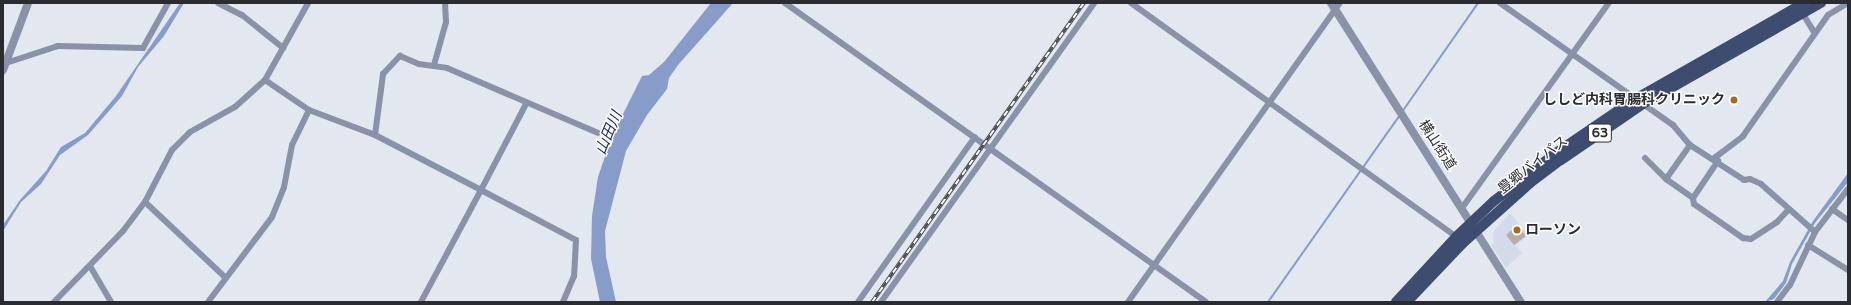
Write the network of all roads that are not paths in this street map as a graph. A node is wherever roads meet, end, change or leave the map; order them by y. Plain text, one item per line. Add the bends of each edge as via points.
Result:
1 (28, 3) edge
2 (168, 3) edge
3 (218, 3) edge
4 (308, 3) edge
5 (445, 3) edge
6 (785, 3) edge
7 (1094, 3) edge
8 (1131, 3) edge
9 (1500, 3) edge
10 (1609, 3) edge
11 (1821, 3) edge
12 (1848, 3) edge
13 (1335, 5) edge
14 (1801, 8) edge
15 (1815, 33) junction
16 (283, 48) junction
17 (1573, 54) junction
18 (434, 65) junction
19 (4, 66) edge
20 (265, 80) junction
21 (1639, 102) junction
22 (1271, 103) junction
23 (526, 104) junction
24 (309, 110) junction
25 (598, 133) dead end
26 (374, 135) junction
27 (975, 137) junction
28 (1690, 146) junction
29 (991, 149) junction
30 (1645, 158) dead end
31 (1716, 160) junction
32 (1666, 179) junction
33 (1848, 189) edge
34 (481, 190) junction
35 (1693, 198) junction
36 (145, 202) junction
37 (1462, 208) junction
38 (1832, 209) junction
39 (1788, 210) junction
40 (1848, 220) edge
41 (1474, 227) junction
42 (1815, 232) junction
43 (1460, 240) junction
44 (1808, 245) junction
45 (1155, 265) junction
46 (90, 266) junction
47 (1848, 270) edge
48 (226, 278) junction
49 (1518, 300) edge
50 (54, 302) edge
51 (111, 302) edge
52 (208, 302) edge
53 (421, 302) edge
54 (563, 302) edge
55 (858, 302) edge
56 (881, 302) edge
57 (1128, 302) edge
58 (1206, 302) edge
59 (1396, 302) edge
60 (1407, 302) edge
61 (1779, 302) edge

1 - 19 street
2 - 19 street via 143,48 58,46
3 - 16 street via 242,15
4 - 16 street
5 - 18 street via 446,22
6 - 27 street
7 - 29 street
8 - 22 street
9 - 17 street
10 - 17 street
11 - 14 main road, 豊郷バイパス / 63
12 - 15 street via 1828,15
13 - 22 street
13 - 37 street, 横山街道
14 - 15 street
14 - 21 main road, 豊郷バイパス / 63
15 - 31 street via 1743,136
16 - 20 street
17 - 21 street
17 - 37 street
18 - 23 street
18 - 26 street via 419,64 400,56 383,74
20 - 24 street
20 - 36 street via 235,107 190,132 172,150
21 - 28 street via 1673,125
21 - 41 main road, 豊郷バイパス / 63
22 - 43 street
22 - 45 street
23 - 25 street
23 - 34 street
24 - 26 street
24 - 48 street via 292,145 284,187 272,217
26 - 34 street
27 - 29 street
27 - 55 street
28 - 31 street
28 - 32 street
29 - 45 street
29 - 56 street
30 - 32 street
31 - 35 street
31 - 39 street via 1744,180 1750,179 1761,184
32 - 35 street
33 - 38 street
34 - 53 street
34 - 54 street via 576,240 574,276
35 - 39 street via 1694,204 1743,238 1751,239 1777,222
36 - 46 street via 124,231
36 - 48 street
37 - 41 street, 横山街道
38 - 40 street
38 - 42 street
39 - 42 street
41 - 43 main road, 豊郷バイパス / 63
41 - 49 street, 横山街道
42 - 44 street
43 - 59 main road, 豊郷バイパス / 63
43 - 60 main road, 豊郷バイパス / 63
44 - 47 street
44 - 61 street
45 - 57 street
45 - 58 street
46 - 50 street
46 - 51 street
48 - 52 street

